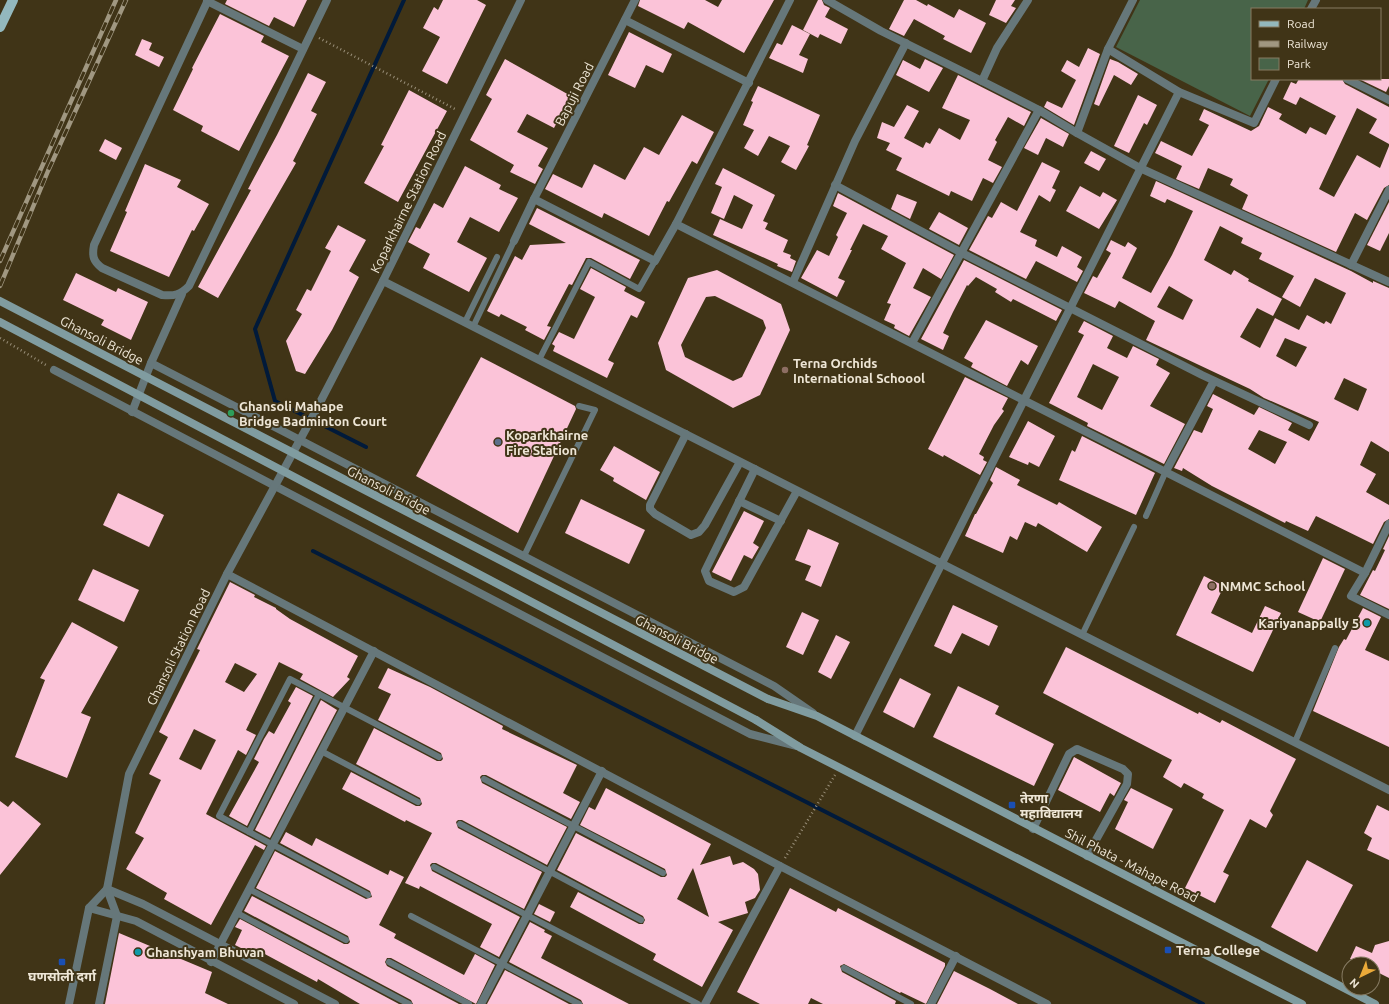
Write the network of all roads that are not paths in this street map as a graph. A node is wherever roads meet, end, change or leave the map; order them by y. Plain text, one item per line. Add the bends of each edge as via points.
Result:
1 (13, 0) edge
2 (328, 0) edge
3 (521, 0) edge
4 (635, 0) edge
5 (790, 0) edge
6 (827, 0) edge
7 (1028, 0) edge
8 (1133, 0) edge
9 (207, 1) edge
10 (625, 20) junction
11 (0, 27) edge
12 (906, 43) junction
13 (1108, 49) junction
14 (303, 50) junction
15 (1276, 80) edge
16 (1349, 80) edge
17 (982, 81) junction
18 (749, 83) junction
19 (1179, 92) junction
20 (1389, 100) edge
21 (1039, 110) junction
22 (1077, 133) junction
23 (1140, 168) junction
24 (835, 185) junction
25 (1389, 190) edge
26 (534, 199) junction
27 (676, 224) junction
28 (514, 241) joint
29 (962, 253) junction
30 (497, 257) dead end
31 (655, 261) junction
32 (1350, 265) junction
33 (383, 281) junction
34 (793, 282) junction
35 (1389, 282) edge
36 (182, 294) junction
37 (0, 301) edge
38 (1071, 307) junction
39 (0, 322) edge
40 (465, 322) junction
41 (473, 327) junction
42 (912, 343) junction
43 (540, 360) junction
44 (151, 363) junction
45 (54, 370) road end
46 (1214, 380) junction
47 (1024, 400) junction
48 (579, 406) dead end
49 (132, 412) junction
50 (1309, 425) dead end
51 (306, 430) joint
52 (686, 434) junction
53 (300, 440) junction
54 (740, 462) junction
55 (755, 469) junction
56 (1166, 471) junction
57 (275, 486) junction
58 (797, 491) junction
59 (739, 501) junction
60 (1146, 516) dead end
61 (781, 521) junction
62 (1389, 524) edge
63 (1134, 527) dead end
64 (524, 556) junction
65 (942, 564) junction
66 (1365, 573) junction
67 (227, 574) junction
68 (1389, 615) edge
69 (1082, 635) junction
70 (1335, 648) dead end
71 (374, 651) junction
72 (319, 694) junction
73 (768, 699) joint
74 (344, 707) junction
75 (817, 716) junction
76 (855, 736) junction
77 (1295, 742) junction
78 (802, 748) junction
79 (321, 751) junction
80 (439, 757) dead end
81 (602, 771) junction
82 (484, 779) dead end
83 (1389, 790) edge
84 (418, 802) dead end
85 (460, 824) dead end
86 (574, 826) junction
87 (1033, 828) junction
88 (249, 832) junction
89 (273, 844) junction
90 (1087, 856) junction
91 (780, 866) junction
92 (434, 867) dead end
93 (550, 872) junction
94 (663, 873) dead end
95 (107, 889) junction
96 (249, 889) junction
97 (368, 895) dead end
98 (89, 908) junction
99 (237, 913) junction
100 (527, 915) junction
101 (117, 916) junction
102 (411, 916) dead end
103 (641, 920) dead end
104 (346, 940) dead end
105 (221, 944) junction
106 (956, 956) junction
107 (211, 962) junction
108 (389, 962) dead end
109 (502, 963) junction
110 (844, 968) dead end
111 (69, 1004) edge
112 (99, 1004) edge
113 (294, 1004) edge
114 (336, 1004) edge
115 (409, 1004) edge
116 (468, 1004) edge
117 (481, 1004) edge
118 (579, 1004) edge
119 (698, 1004) edge
120 (705, 1004) edge
121 (911, 1004) edge
122 (931, 1004) edge
123 (1048, 1004) edge
124 (1302, 1004) edge
125 (1376, 1004) edge

1 - 11 main road
2 - 14 street
3 - 33 street, Koparkhairne Station Road
4 - 10 street, Bapuji Road
5 - 18 street
6 - 12 street
7 - 17 street via 998,48
8 - 13 street
9 - 14 street
9 - 36 street via 94,245 92,255 102,268 162,295
10 - 18 street
10 - 26 street, Bapuji Road
12 - 17 street
12 - 24 street
13 - 19 street
13 - 22 street
14 - 36 street via 189,286
15 - 19 street via 1254,123
16 - 20 street
17 - 21 street
18 - 27 street
19 - 23 street
21 - 22 street
21 - 29 street
22 - 23 street
23 - 32 street
23 - 38 street
24 - 29 street
24 - 34 street
25 - 32 street
26 - 28 street, Bapuji Road
26 - 31 street
27 - 31 street
27 - 34 street
28 - 41 lane
29 - 38 street
29 - 42 street
30 - 40 lane
31 - 43 lane via 639,289 589,262
32 - 35 street
33 - 40 street
33 - 51 street, Koparkhairne Station Road
34 - 42 street
36 - 44 street
37 - 73 main road, Ghansoli Bridge, bridge
38 - 46 street
38 - 47 street
39 - 78 main road, bridge via 756,720
40 - 41 street
41 - 43 street
42 - 47 street
43 - 52 street
44 - 49 street
44 - 53 street
45 - 49 street
46 - 50 street
46 - 56 street
47 - 56 street
47 - 65 street
48 - 64 lane via 595,410
49 - 57 street
51 - 53 street, Ghansoli Station Road
52 - 54 street
52 - 54 street via 650,505 650,510 691,535 699,532 705,525
53 - 57 street, Ghansoli Station Road
53 - 64 street
54 - 55 street
55 - 58 street
55 - 59 street
56 - 60 lane
56 - 66 street
57 - 67 street, Ghansoli Station Road
57 - 78 street via 750,734
58 - 61 street
58 - 65 street
59 - 61 street
59 - 61 street via 705,571 709,581 734,592 744,587
62 - 66 street
63 - 69 lane
64 - 75 street via 774,686
65 - 69 street
65 - 76 street
66 - 68 street via 1351,596
67 - 71 street
67 - 95 street, Ghansoli Station Road via 129,774
69 - 77 street
70 - 77 lane
71 - 74 street
71 - 81 street
72 - 74 lane
72 - 88 lane
72 - 88 lane via 290,679 219,816
73 - 75 main road, Shil Phata - Mahape Road
74 - 79 street
74 - 80 lane
75 - 76 main road, Shil Phata - Mahape Road
76 - 87 main road, Shil Phata - Mahape Road
77 - 83 street
78 - 124 main road
79 - 84 lane
79 - 89 street
81 - 86 street
81 - 91 street
82 - 86 lane
85 - 93 lane
86 - 93 street
86 - 94 lane
87 - 90 main road, Shil Phata - Mahape Road
87 - 90 street via 1069,754 1077,749 1123,769 1128,774 1127,784
88 - 89 lane
89 - 96 street
89 - 97 lane
90 - 125 main road, Shil Phata - Mahape Road
91 - 106 street
91 - 120 street
92 - 100 lane
93 - 100 street
93 - 103 lane
95 - 98 street
95 - 101 street
95 - 105 street via 143,904
96 - 99 street
96 - 104 lane
98 - 101 street
98 - 111 street
99 - 105 street
99 - 115 lane
100 - 109 street
100 - 119 lane
101 - 107 street via 136,921
101 - 112 street
102 - 109 lane
105 - 107 street
105 - 114 street
106 - 122 street
106 - 123 street
107 - 113 street
108 - 116 lane
109 - 117 street
109 - 118 lane
110 - 121 lane

